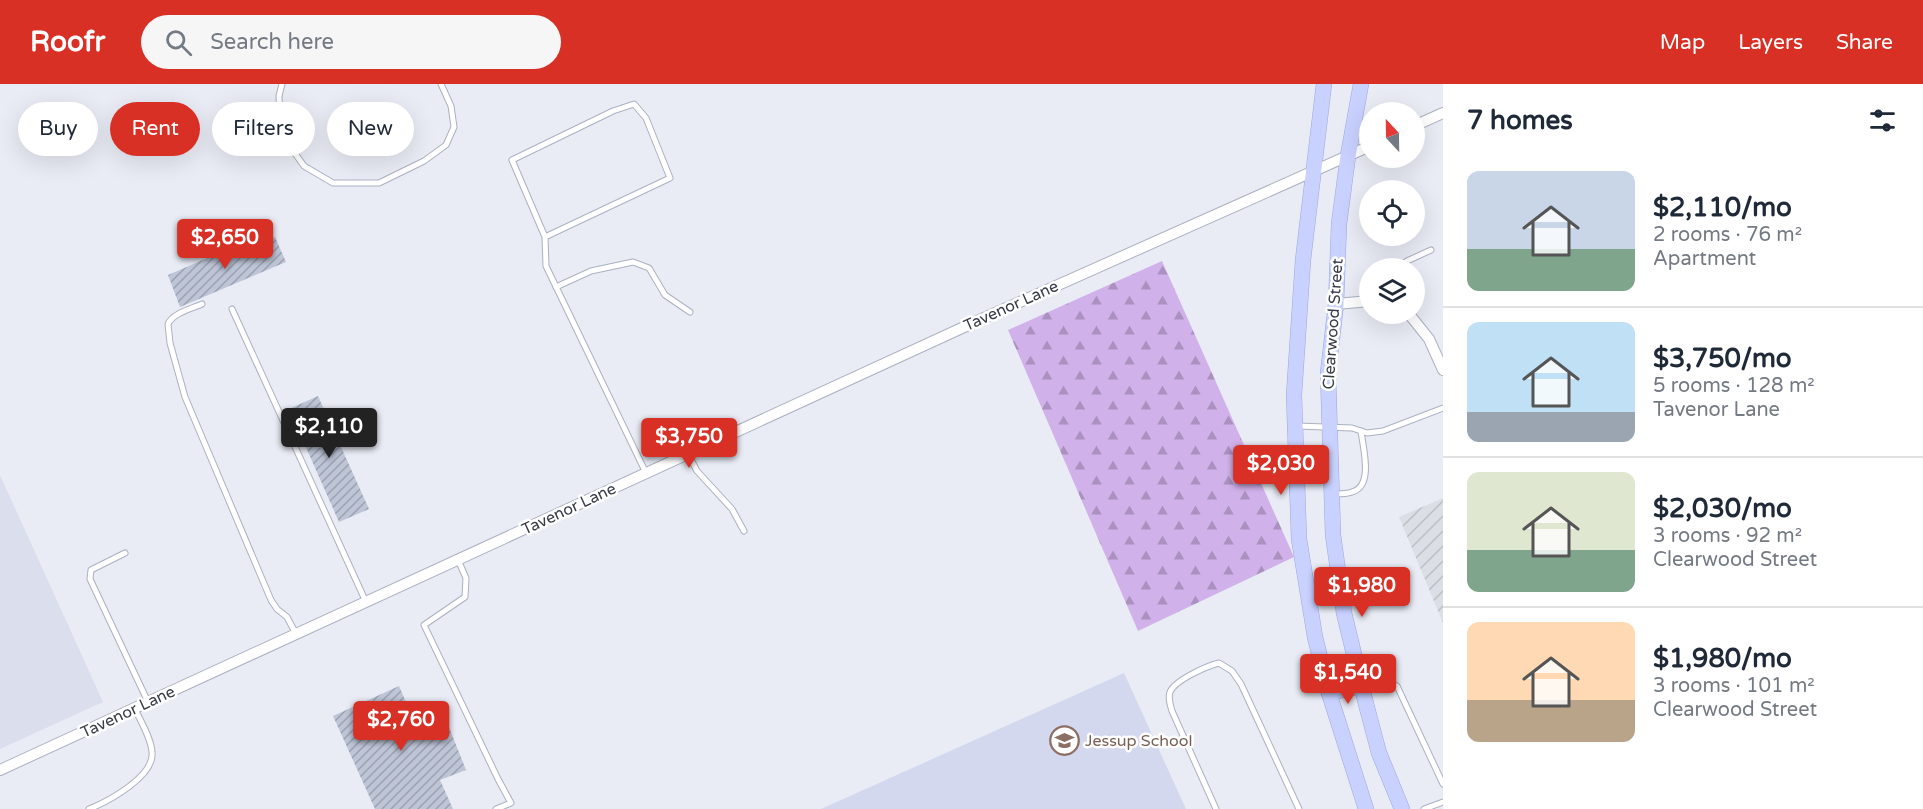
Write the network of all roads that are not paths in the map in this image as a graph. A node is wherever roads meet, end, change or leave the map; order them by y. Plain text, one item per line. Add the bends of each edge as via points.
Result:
1 (282, 84) edge
2 (441, 84) edge
3 (1324, 84) edge
4 (1361, 84) edge
5 (1443, 113) edge
6 (1425, 121) edge
7 (1359, 151) edge
8 (1348, 156) junction
9 (1315, 171) junction
10 (545, 237) junction
11 (1431, 250) dead end
12 (1414, 258) edge
13 (556, 287) junction
14 (1359, 302) edge
15 (1336, 303) junction
16 (202, 304) dead end
17 (232, 309) dead end
18 (690, 312) dead end
19 (1417, 324) edge
20 (1443, 370) edge
21 (1443, 408) edge
22 (1295, 426) junction
23 (1329, 427) junction
24 (1361, 431) junction
25 (688, 454) junction
26 (646, 473) junction
27 (1331, 494) junction
28 (744, 531) dead end
29 (125, 553) dead end
30 (458, 560) junction
31 (366, 602) junction
32 (296, 634) junction
33 (1361, 686) junction
34 (1329, 693) junction
35 (148, 702) junction
36 (135, 708) junction
37 (0, 771) edge
38 (1443, 784) edge
39 (1443, 802) edge
40 (89, 809) edge
41 (496, 809) edge
42 (1216, 809) edge
43 (1299, 809) edge
44 (1366, 809) edge
45 (1402, 809) edge
46 (1424, 809) edge

1 - 2 lane via 280,124 304,166 333,183 380,183 446,145 454,127 451,106
3 - 9 main road, Clearwood Street
4 - 8 main road, Clearwood Street
5 - 6 street
7 - 8 street, Tavenor Lane
8 - 9 street, Tavenor Lane
8 - 15 main road, Clearwood Street via 1339,224
9 - 22 main road, Clearwood Street via 1303,272
9 - 25 street, Tavenor Lane
10 - 10 lane via 512,160 634,104 646,118 670,178
10 - 13 lane via 546,266
11 - 12 lane
13 - 18 lane via 591,271 633,262 649,268 665,295
13 - 26 lane
14 - 15 street
15 - 23 main road, Clearwood Street via 1328,372
16 - 32 lane via 175,316 168,324 185,397 271,600
17 - 31 lane
19 - 20 street via 1429,339
21 - 24 lane via 1383,431
22 - 23 lane
22 - 34 main road, Clearwood Street via 1299,539 1315,637
23 - 24 lane
23 - 27 main road, Clearwood Street
24 - 27 lane via 1366,477 1353,492
25 - 26 street, Tavenor Lane
25 - 28 lane via 697,471 732,508
26 - 30 street, Tavenor Lane
27 - 33 main road, Clearwood Street via 1344,613
29 - 35 lane via 91,570 90,579
30 - 31 street, Tavenor Lane
30 - 41 lane via 466,578 465,597 424,625 511,803
31 - 32 street, Tavenor Lane
32 - 35 street, Tavenor Lane
33 - 34 main road
33 - 38 lane via 1385,681 1397,686
33 - 45 main road, Clearwood Street via 1379,753
34 - 44 main road, Clearwood Street
35 - 36 street, Tavenor Lane
36 - 37 street, Tavenor Lane
36 - 40 lane via 153,753 151,764 136,781
39 - 46 lane
42 - 43 lane via 1169,696 1179,682 1219,663 1232,671 1241,684

